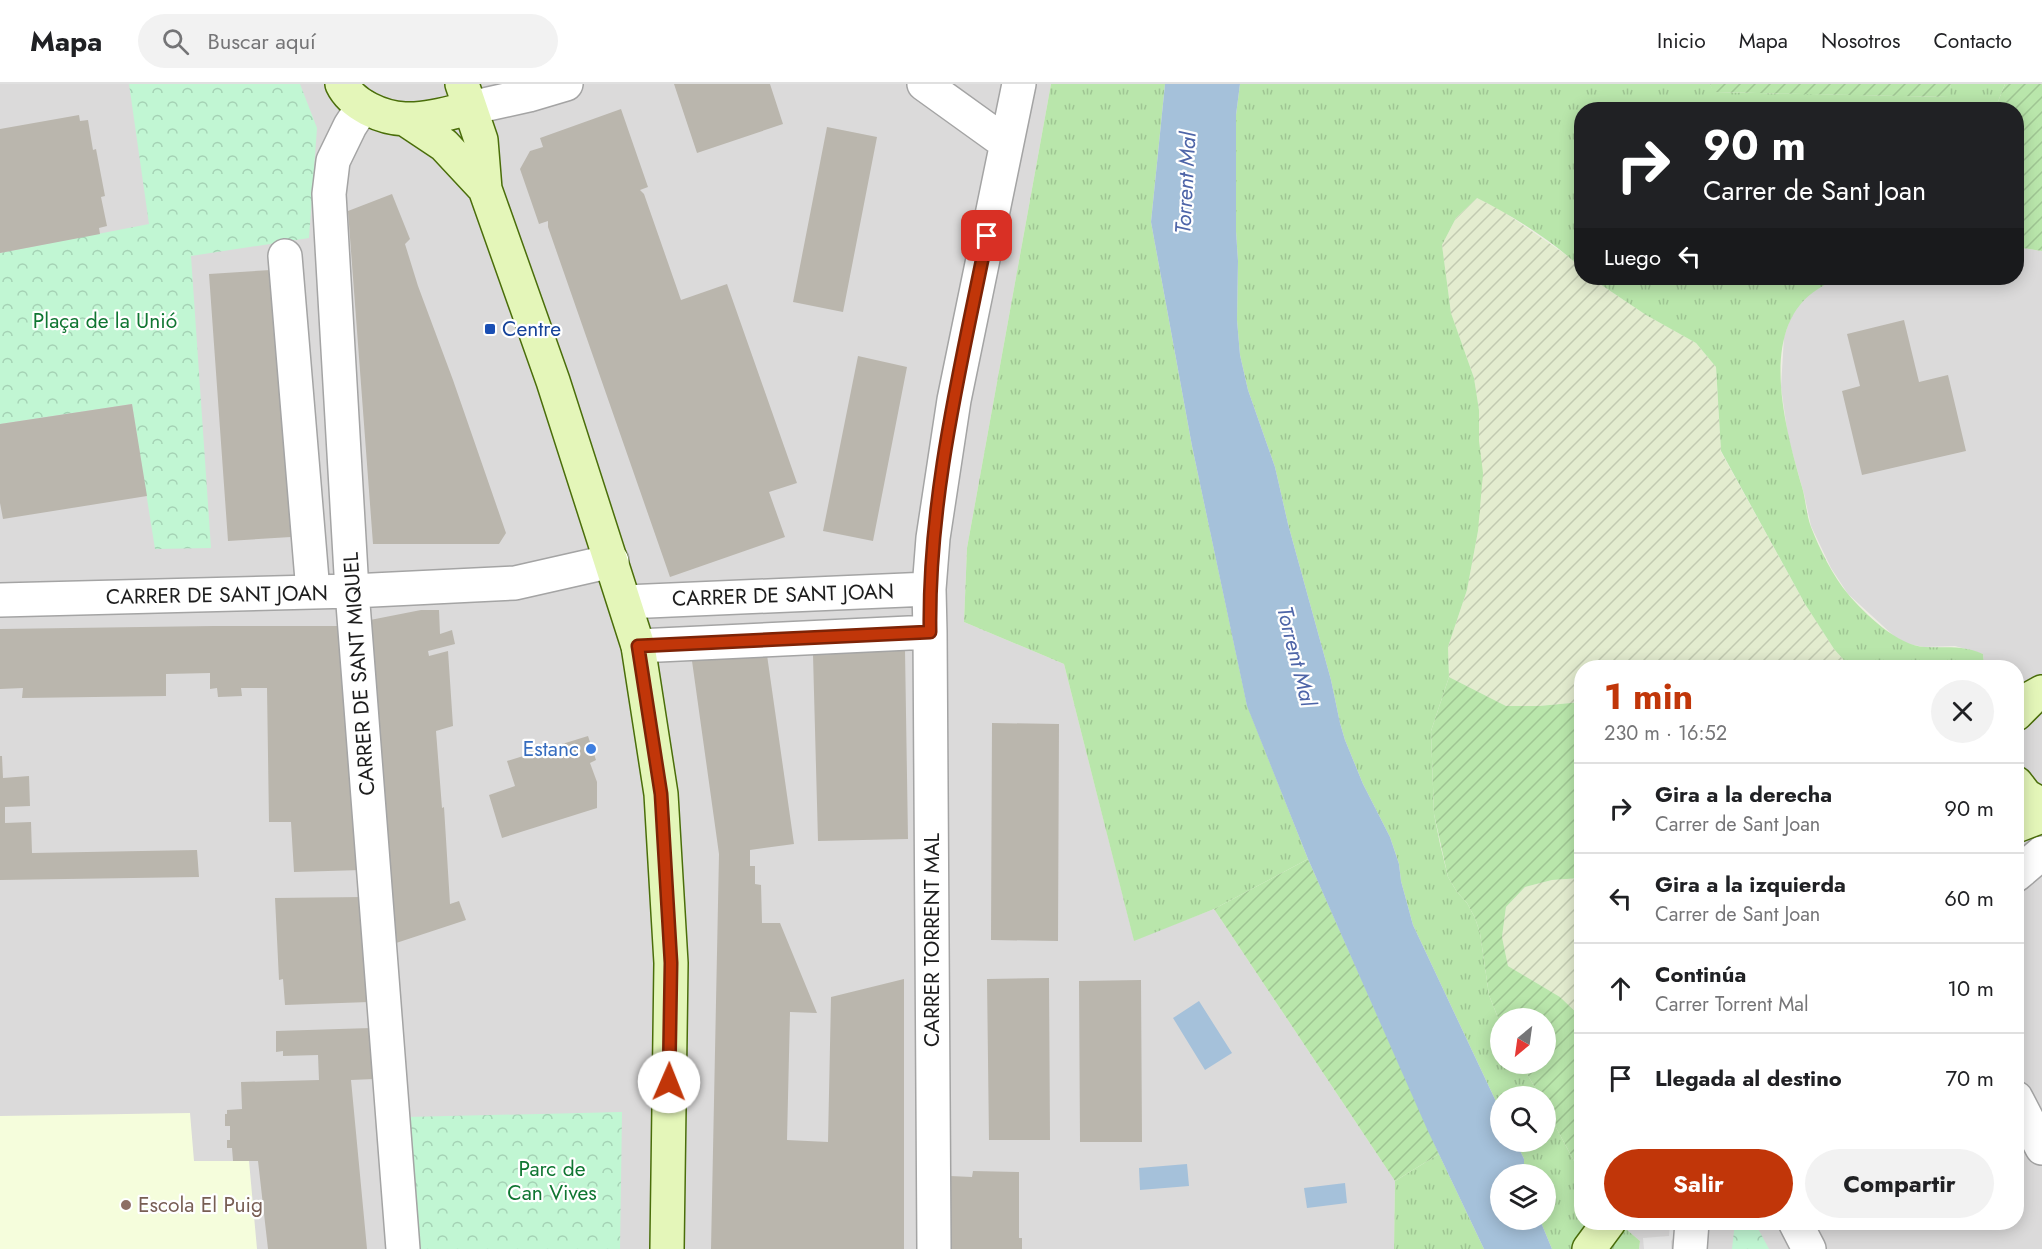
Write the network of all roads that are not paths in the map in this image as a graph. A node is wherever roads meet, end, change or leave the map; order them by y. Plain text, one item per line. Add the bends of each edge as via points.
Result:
1 (566, 84) edge
2 (924, 84) edge
3 (1019, 84) edge
4 (352, 95) edge
5 (466, 96) edge
6 (405, 119) junction
7 (1006, 143) junction
8 (485, 189) junction
9 (285, 256) dead end
10 (612, 561) junction
11 (929, 589) junction
12 (352, 591) junction
13 (313, 592) junction
14 (0, 600) edge
15 (625, 602) junction
16 (930, 632) junction
17 (638, 646) junction
18 (2042, 692) edge
19 (2024, 706) edge
20 (2024, 793) edge
21 (2042, 805) edge
22 (2042, 816) edge
23 (2024, 823) edge
24 (2042, 853) edge
25 (2024, 868) edge
26 (2024, 1113) edge
27 (2042, 1148) edge
28 (1603, 1230) edge
29 (1691, 1230) edge
30 (1799, 1230) edge
31 (403, 1249) edge
32 (667, 1249) edge
33 (934, 1249) edge
34 (1589, 1249) edge
35 (1690, 1249) edge
36 (1809, 1249) edge

1 - 5 street via 530,95
2 - 7 street
3 - 7 street
4 - 6 main road
4 - 12 street, CARRER DE SANT MIQUEL via 350,126 333,161 329,194
5 - 6 main road via 445,114
5 - 8 main road via 481,141
6 - 8 main road via 444,145
7 - 11 street via 954,400
8 - 10 main road
9 - 13 street, CARRER DE SANT MIQUEL
10 - 12 street, CARRER DE SANT JOAN via 514,583
10 - 15 main road
11 - 15 street, CARRER DE SANT JOAN
11 - 16 street
12 - 13 street, CARRER DE SANT JOAN
12 - 31 street, CARRER DE SANT MIQUEL
13 - 14 street, CARRER DE SANT JOAN
15 - 17 main road
16 - 17 street, CARRER DE SANT JOAN
16 - 33 street, CARRER TORRENT MAL
17 - 32 main road via 661,794 671,963
18 - 19 main road
20 - 21 main road
22 - 23 main road
24 - 25 street
26 - 27 street
28 - 34 main road
29 - 35 street
30 - 36 street

